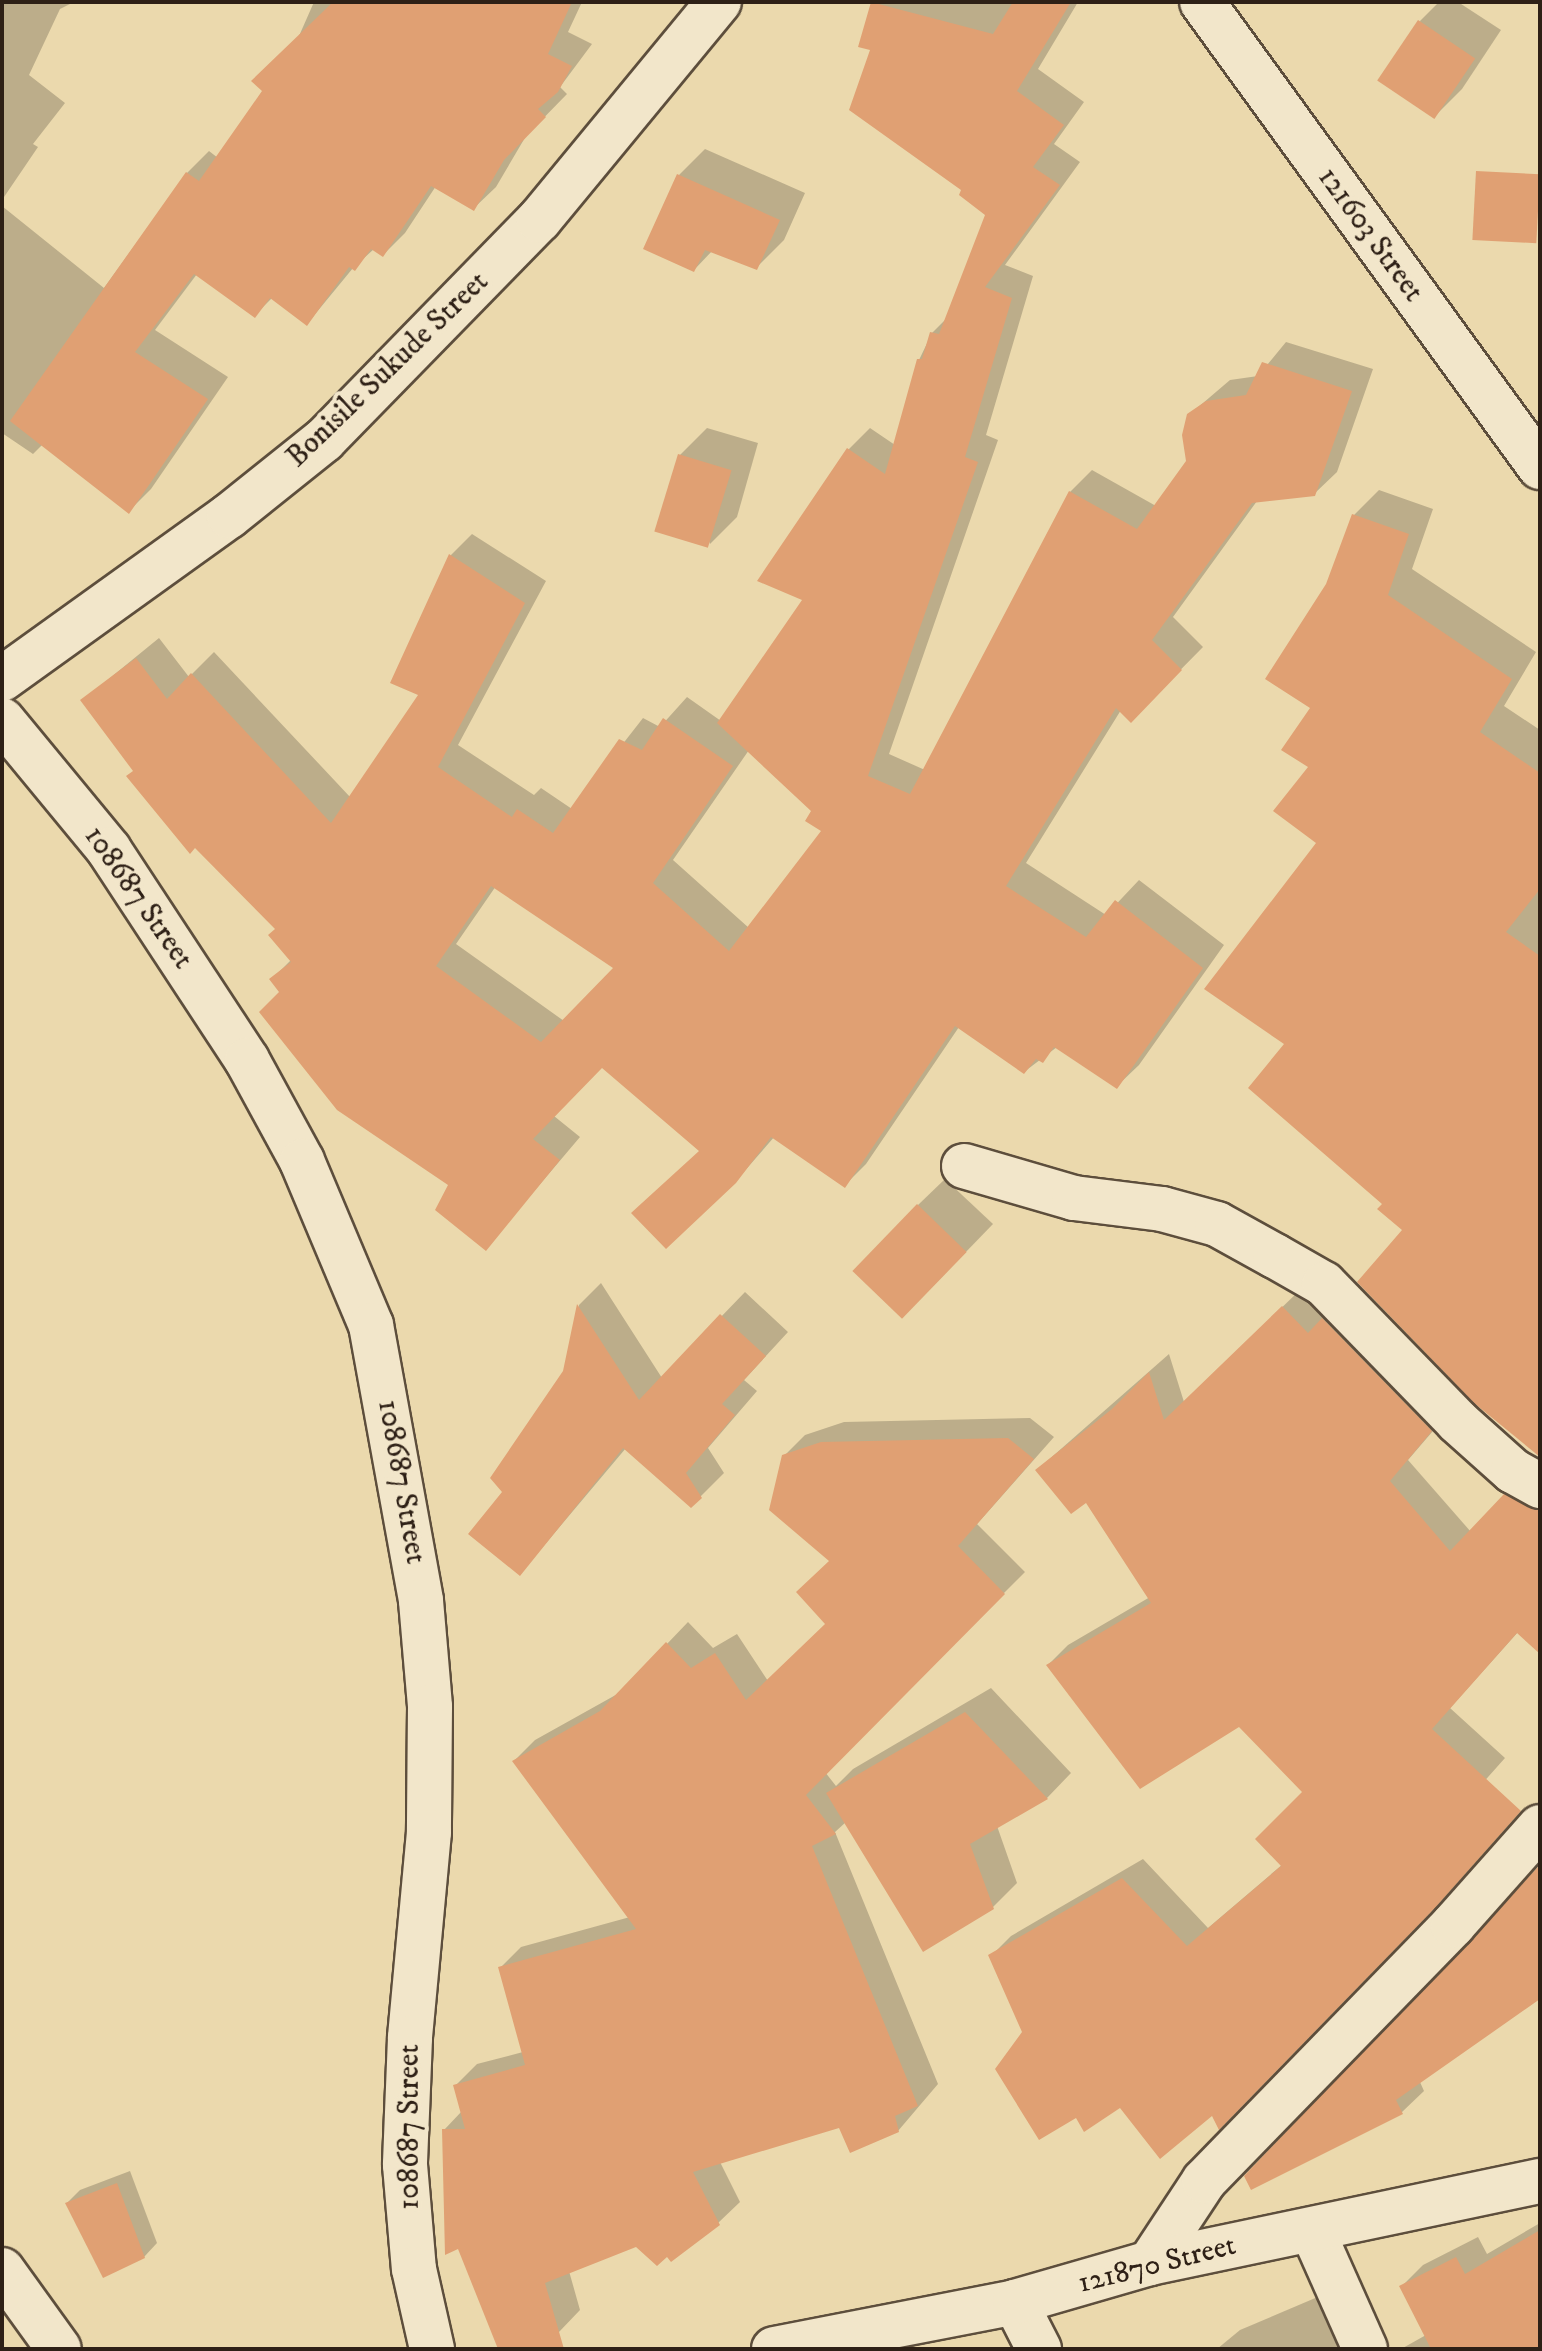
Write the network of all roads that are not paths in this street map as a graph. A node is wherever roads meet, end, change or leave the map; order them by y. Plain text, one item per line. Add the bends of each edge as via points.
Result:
1 (719, 2) edge
2 (1202, 2) edge
3 (1540, 467) edge
4 (2, 679) edge
5 (2, 720) edge
6 (964, 1166) dead end
7 (1540, 1486) edge
8 (1540, 1827) edge
9 (1540, 2181) edge
10 (1313, 2232) junction
11 (1150, 2263) junction
12 (2, 2270) edge
13 (1015, 2302) junction
14 (59, 2349) edge
15 (432, 2349) edge
16 (774, 2349) edge
17 (1039, 2349) edge
18 (1365, 2349) edge

1 - 4 street, Bonisile Sukude Street via 539,220 324,440 229,516
2 - 3 street, 121603 Street
5 - 15 street, 108687 Street via 109,850 247,1060 302,1161 371,1325 421,1601 430,1707 429,1832 410,2038 405,2165 414,2269
6 - 7 street via 1074,1198 1162,1209 1217,1224 1263,1249 1324,1284 1457,1421 1513,1471
8 - 11 street via 1453,1925 1204,2181
9 - 10 street, 121870 Street
10 - 11 street, 121870 Street
10 - 18 street
11 - 13 street, 121870 Street
12 - 14 street
13 - 16 street, 121870 Street
13 - 17 street

